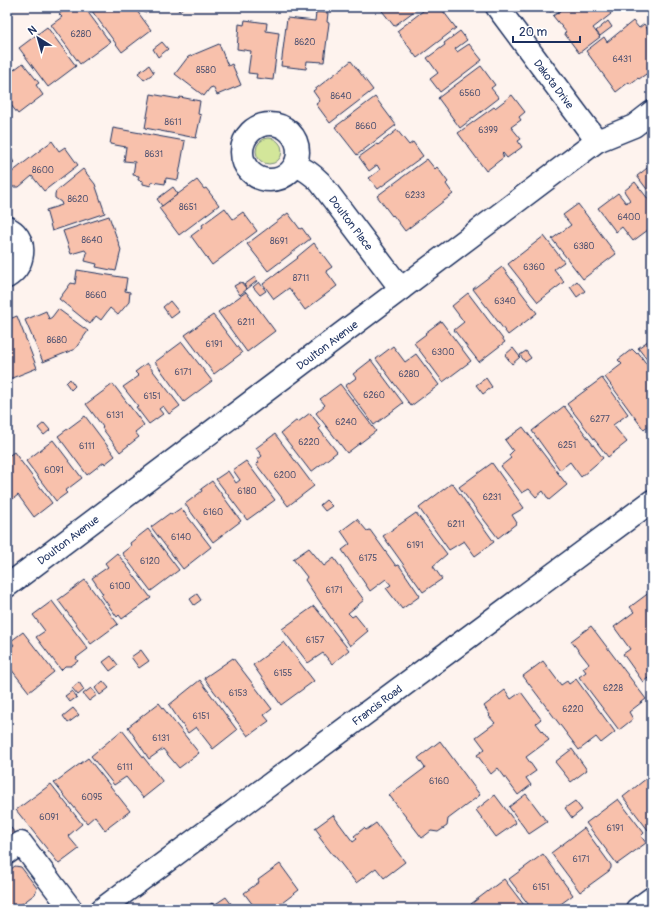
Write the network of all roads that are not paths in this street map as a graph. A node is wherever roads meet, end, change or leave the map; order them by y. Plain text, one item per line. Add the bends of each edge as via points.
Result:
1 (497, 7) edge
2 (652, 112) edge
3 (598, 141) junction
4 (295, 165) dead end
5 (7, 227) edge
6 (7, 277) edge
7 (401, 289) junction
8 (652, 501) edge
9 (7, 586) edge
10 (7, 853) edge
11 (652, 898) edge
12 (70, 909) edge
13 (102, 909) edge
14 (637, 909) edge

1 - 3 street, Dakota Drive
2 - 3 street, Doulton Avenue via 634,126
3 - 7 street, Doulton Avenue
4 - 7 street, Doulton Place via 320,182
5 - 6 street via 20,240 22,258 18,267
7 - 9 street, Doulton Avenue
8 - 13 street, Francis Road
10 - 12 street via 21,843
11 - 14 street

